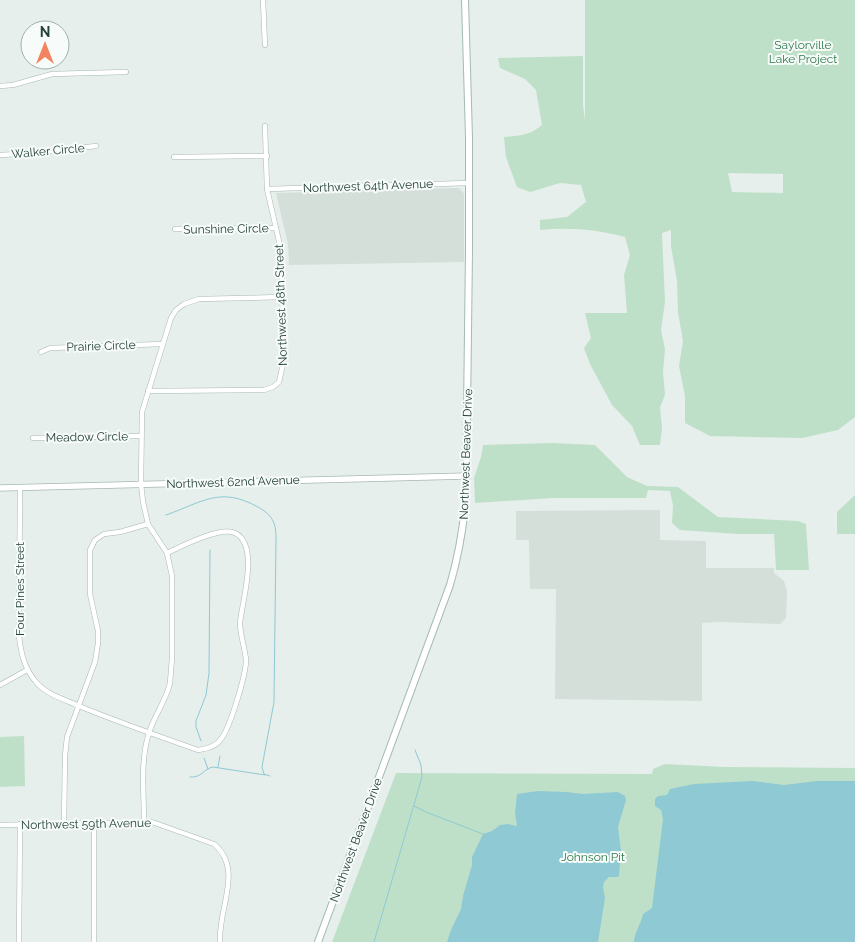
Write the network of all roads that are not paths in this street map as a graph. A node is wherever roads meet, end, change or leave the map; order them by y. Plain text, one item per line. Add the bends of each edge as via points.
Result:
1 (263, 0) edge
2 (465, 0) edge
3 (265, 45) dead end
4 (126, 72) dead end
5 (0, 86) edge
6 (265, 126) dead end
7 (96, 146) dead end
8 (0, 154) edge
9 (267, 156) junction
10 (174, 157) dead end
11 (469, 183) junction
12 (267, 190) junction
13 (276, 228) junction
14 (175, 230) dead end
15 (282, 297) junction
16 (162, 344) junction
17 (41, 352) dead end
18 (148, 391) junction
19 (141, 436) junction
20 (33, 438) dead end
21 (466, 476) junction
22 (141, 484) junction
23 (0, 488) edge
24 (20, 488) junction
25 (148, 524) junction
26 (168, 553) junction
27 (27, 670) junction
28 (0, 685) edge
29 (78, 705) junction
30 (149, 732) junction
31 (144, 821) junction
32 (94, 822) junction
33 (64, 823) junction
34 (20, 824) junction
35 (0, 825) edge
36 (19, 942) edge
37 (94, 942) edge
38 (220, 942) edge
39 (318, 942) edge

1 - 3 street
2 - 11 main road, Northwest Beaver Drive
4 - 5 street via 52,74
6 - 9 street, Northwest 48th Street
7 - 8 street, Walker Circle
9 - 10 street
9 - 12 street, Northwest 48th Street
11 - 12 street, Northwest 64th Avenue
11 - 21 main road, Northwest Beaver Drive
12 - 13 street, Northwest 48th Street
13 - 14 street, Sunshine Circle
13 - 15 street, Northwest 48th Street via 281,250
15 - 16 street via 191,301 176,310
15 - 18 street, Northwest 48th Street via 283,372 273,387 264,390
16 - 17 street, Prairie Circle via 50,348
16 - 18 street
18 - 19 street via 142,412
19 - 20 street, Meadow Circle
19 - 22 street
21 - 22 street, Northwest 62nd Avenue
21 - 39 main road, Northwest Beaver Drive via 464,523 450,585
22 - 24 street, Northwest 62nd Avenue
22 - 25 street
23 - 24 street, Northwest 62nd Avenue
24 - 27 street, Four Pines Street via 19,636
25 - 26 street
25 - 29 street via 104,534 91,546 90,594 98,643 95,662
26 - 30 street via 174,603 172,672 168,692
26 - 30 street, Four Pines Street via 226,531 240,536 247,546 246,591 240,625 245,671 226,731 212,747 198,750
27 - 28 street
27 - 29 street, Four Pines Street via 49,693
29 - 30 street, Four Pines Street
29 - 33 street via 66,742
30 - 31 street via 144,773
31 - 32 street, Northwest 59th Avenue
31 - 38 street, Northwest 59th Avenue via 156,822 205,840 222,850 229,870
32 - 33 street, Northwest 59th Avenue
32 - 37 street
33 - 34 street, Northwest 59th Avenue
34 - 35 street, Northwest 59th Avenue
34 - 36 street

